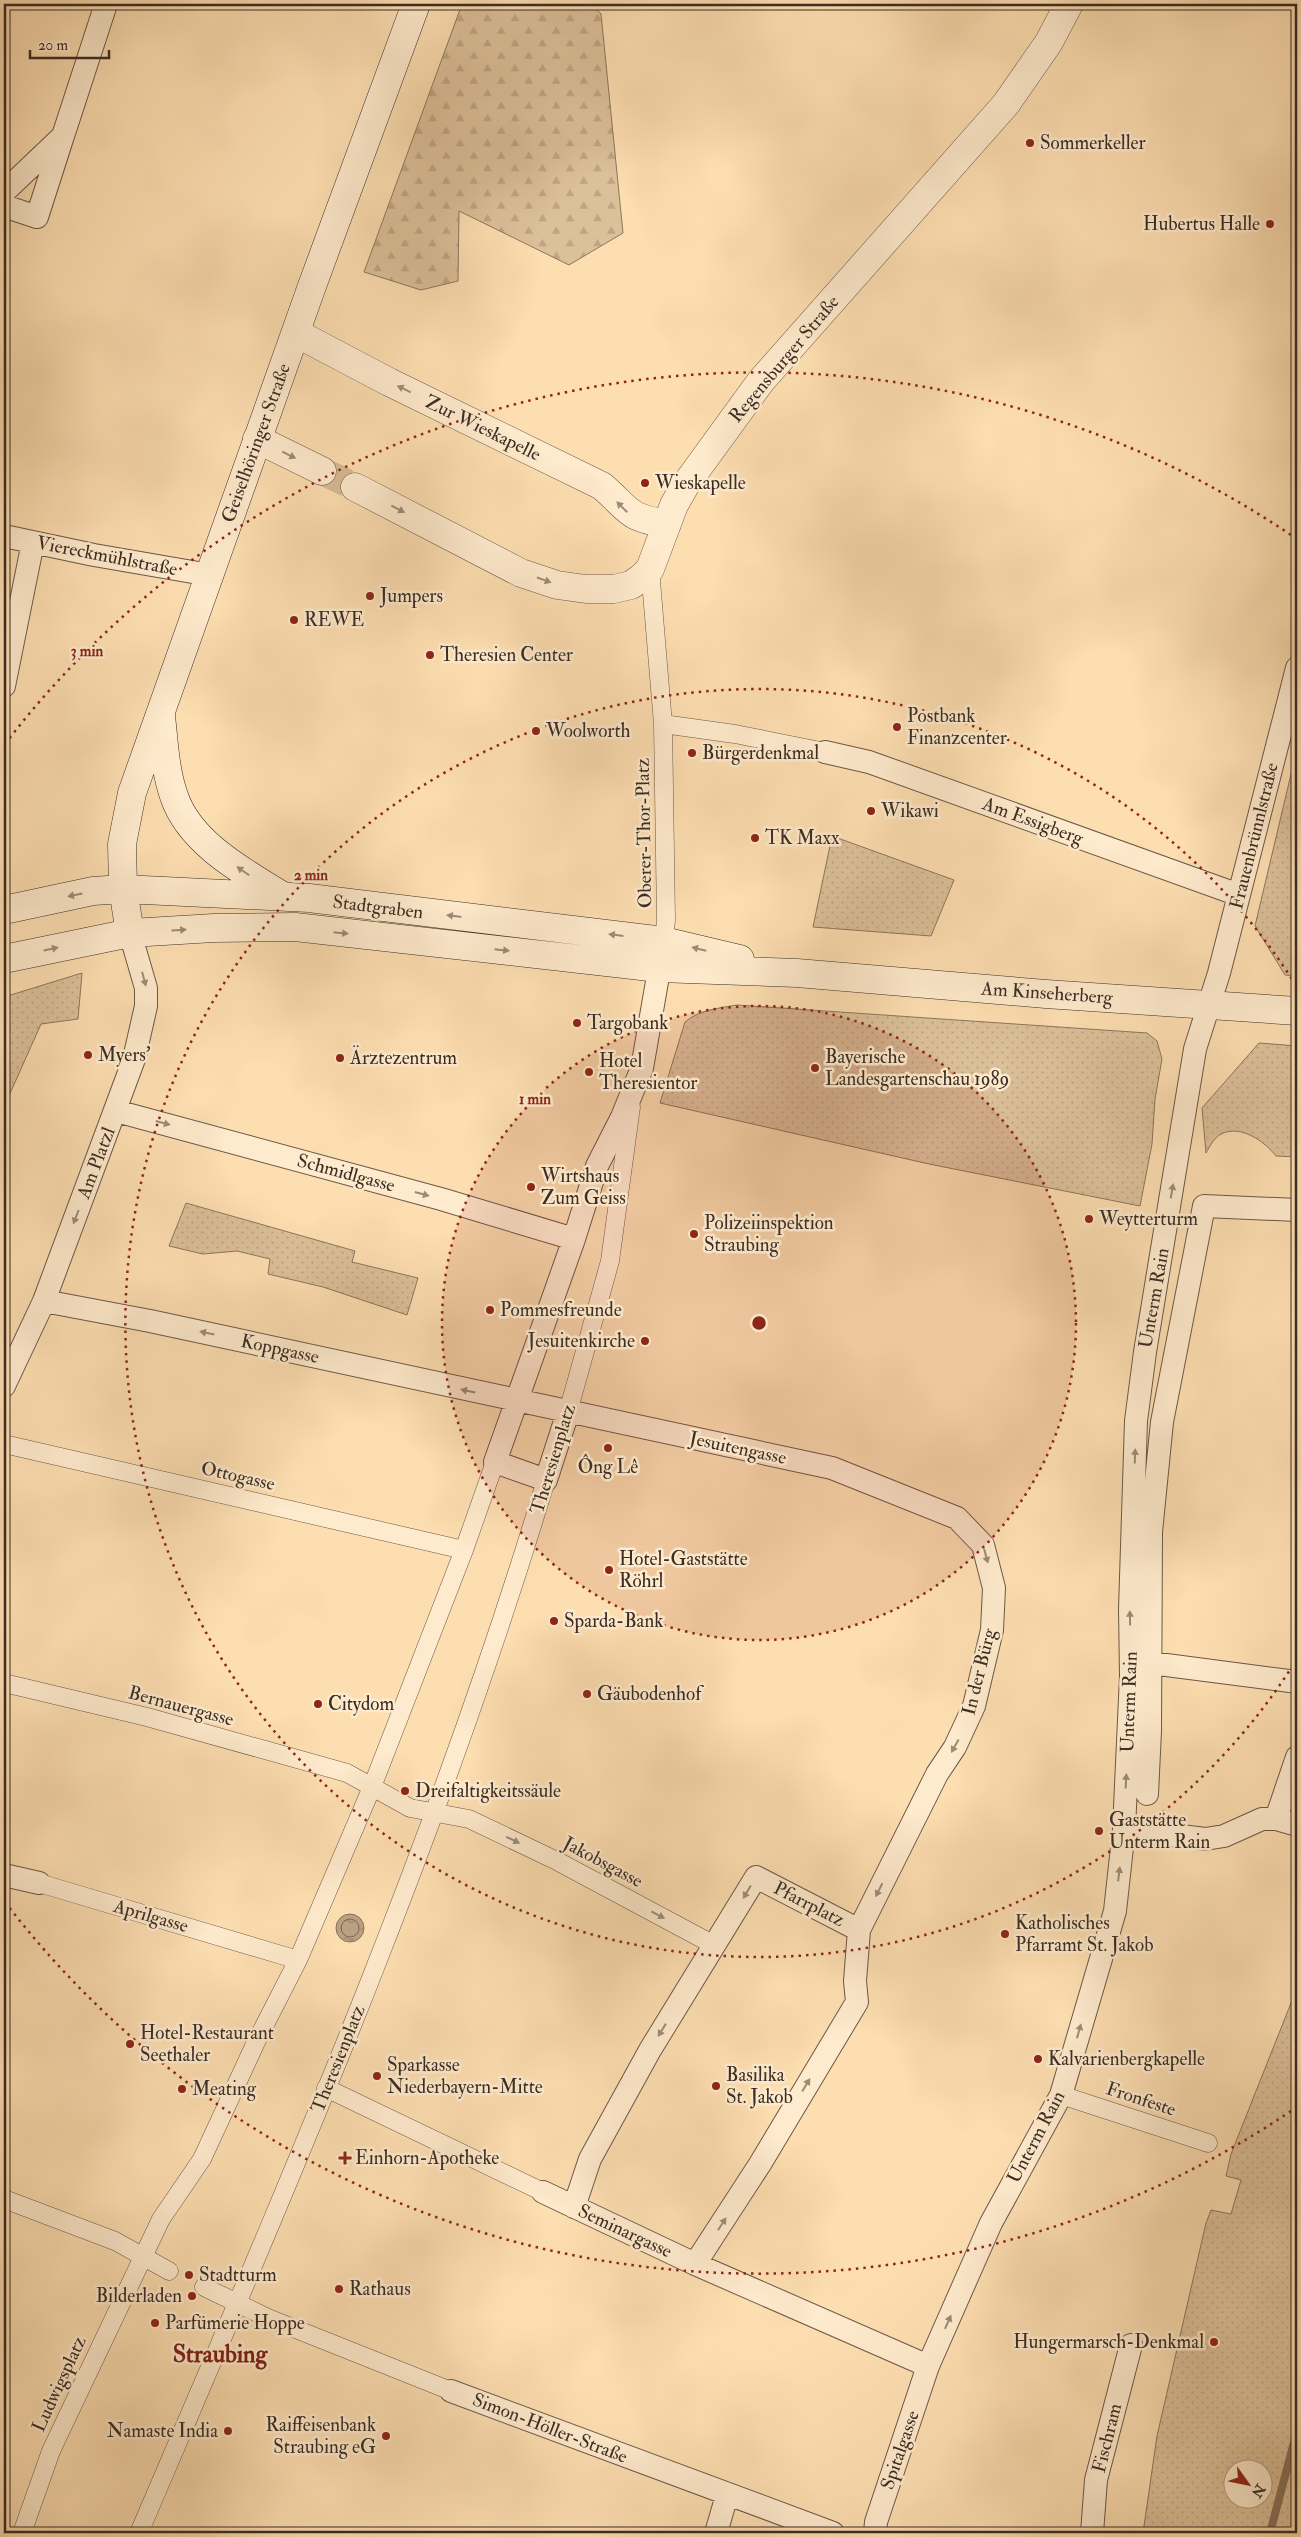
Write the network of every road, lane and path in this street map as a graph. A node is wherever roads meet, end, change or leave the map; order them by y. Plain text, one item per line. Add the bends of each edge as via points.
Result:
1 (106, 4) edge
2 (416, 4) edge
3 (1069, 4) edge
4 (63, 136) junction
5 (4, 192) edge
6 (4, 206) edge
7 (296, 333) junction
8 (257, 439) junction
9 (322, 471) tunnel mouth
10 (354, 487) tunnel mouth
11 (666, 524) junction
12 (4, 536) edge
13 (32, 542) junction
14 (650, 569) junction
15 (210, 575) junction
16 (1297, 668) edge
17 (4, 686) edge
18 (160, 712) junction
19 (663, 724) junction
20 (825, 752) joint
21 (123, 889) junction
22 (1239, 895) junction
23 (284, 897) junction
24 (4, 910) edge
25 (130, 933) junction
26 (664, 941) junction
27 (4, 959) edge
28 (659, 968) junction
29 (797, 973) junction
30 (1209, 1004) junction
31 (1297, 1011) edge
32 (632, 1096) junction
33 (116, 1110) junction
34 (1297, 1210) edge
35 (574, 1239) junction
36 (44, 1301) junction
37 (4, 1386) edge
38 (516, 1399) junction
39 (568, 1412) junction
40 (1136, 1421) junction
41 (1162, 1422) junction
42 (4, 1444) edge
43 (495, 1462) junction
44 (546, 1480) junction
45 (904, 1495) joint
46 (464, 1550) junction
47 (1151, 1663) junction
48 (1297, 1682) edge
49 (4, 1683) edge
50 (1297, 1757) edge
51 (372, 1787) junction
52 (1147, 1794) dead end
53 (435, 1813) junction
54 (1287, 1822) edge
55 (1124, 1829) junction
56 (4, 1875) edge
57 (39, 1883) joint
58 (859, 1930) junction
59 (714, 1945) junction
60 (298, 1960) junction
61 (326, 2088) junction
62 (1061, 2095) junction
63 (1208, 2143) dead end
64 (543, 2192) joint
65 (4, 2199) edge
66 (574, 2207) junction
67 (143, 2256) junction
68 (695, 2264) junction
69 (169, 2271) dead end
70 (204, 2287) dead end
71 (237, 2303) junction
72 (1131, 2345) dead end
73 (928, 2366) junction
74 (451, 2391) joint
75 (727, 2495) junction
76 (22, 2533) edge
77 (139, 2533) edge
78 (716, 2533) edge
79 (830, 2533) edge
80 (875, 2533) edge
81 (1092, 2533) edge

1 - 4 street
2 - 7 main road, Geiselhöringer Straße
3 - 11 main road, Regensburger Straße via 1049,42 1006,104 761,381 686,484
4 - 5 street
4 - 6 street via 37,217
7 - 8 main road, Geiselhöringer Straße
11 -> 7 main road, Zur Wieskapelle via 629,513 602,486
8 -> 9 main road
8 - 15 main road, Geiselhöringer Straße
10 -> 14 main road via 521,573 557,585 614,588 631,585
11 - 14 main road, Regensburger Straße
12 - 13 street, Viereckmühlstraße
13 - 15 street, Viereckmühlstraße
13 - 17 street
14 - 19 street, Oberer-Thor-Platz
15 - 18 main road, Geiselhöringer Straße
16 - 22 street, Frauenbrünnlstraße
18 - 21 main road, Geiselhöringer Straße via 132,793 122,844
23 -> 18 main road via 216,851 180,811 169,778
19 - 20 street
19 - 26 street, Oberer-Thor-Platz
20 - 22 street, Am Essigberg via 869,762
21 - 23 main road, Stadtgraben
21 -> 24 main road, Stadtgraben
21 - 25 main road, Geiselhöringer Straße
22 - 30 street, Frauenbrünnlstraße
26 -> 23 main road, Stadtgraben
27 -> 25 main road, Stadtgraben
25 -> 28 main road, Stadtgraben via 295,928
25 -> 33 street, Am Platzl via 146,988 146,1006 134,1059
26 - 28 street, Theresienplatz
29 -> 26 main road, Am Kinseherberg
28 - 29 main road, Am Kinseherberg
28 - 32 street, Theresienplatz via 642,1068
29 - 30 main road, Am Kinseherberg
30 - 31 main road, Am Kinseherberg
40 -> 30 street, Unterm Rain via 1195,1049
32 - 35 street, Theresienplatz via 596,1166
32 - 39 street, Theresienplatz via 610,1261
33 -> 35 street, Schmidlgasse via 442,1199
33 -> 36 street, Am Platzl
34 - 41 street via 1204,1206
35 - 38 street, Theresienplatz
36 - 37 street, Am Platzl
38 -> 36 street, Koppgasse
38 - 39 street, Koppgasse
38 - 43 street, Theresienplatz
39 - 44 street, Theresienplatz
39 - 45 street, Jesuitengasse via 832,1468
40 - 41 street
55 -> 40 street, Unterm Rain
41 - 47 street via 1151,1532
42 - 46 street, Ottogasse
43 - 44 street
43 - 46 street, Theresienplatz
44 - 53 street, Theresienplatz via 514,1586
45 -> 58 street, In der Bürg via 957,1518 983,1545 994,1588 992,1630 974,1706
46 - 51 street, Theresienplatz
47 - 48 street
47 - 52 street
49 - 51 street, Bernauergasse via 147,1717 347,1773
50 - 54 street
51 - 53 street via 410,1808
51 - 60 street, Theresienplatz
53 -> 59 street, Jakobsgasse via 469,1820 557,1861
53 - 61 street, Theresienplatz
54 - 55 street via 1251,1823 1224,1836 1205,1839
62 -> 55 street, Unterm Rain via 1115,1911
56 - 57 street, Aprilgasse
57 - 60 street, Aprilgasse
58 -> 59 street, Pfarrplatz via 756,1877
68 -> 58 street, Pfarrplatz via 760,2164 857,2002 855,1981
59 -> 66 street, Pfarrplatz via 650,2050 590,2159
60 - 67 street, Theresienplatz via 202,2159 161,2220
61 - 64 street, Seminargasse
61 - 71 street, Theresienplatz
62 - 63 street, Fronfeste
73 -> 62 street, Unterm Rain via 991,2223
64 - 66 street, Seminargasse
65 - 67 street via 114,2241
66 - 68 street, Seminargasse
67 - 69 street
67 - 76 street, Ludwigsplatz via 52,2451
68 - 73 street, Seminargasse
70 - 71 street, Simon-Höller-Straße
71 - 74 street, Simon-Höller-Straße
71 - 77 street
72 - 81 street, Fischram via 1096,2480
73 - 80 street, Spitalgasse
74 - 75 street, Simon-Höller-Straße
75 - 78 street
75 - 79 street, Simon-Höller-Straße

